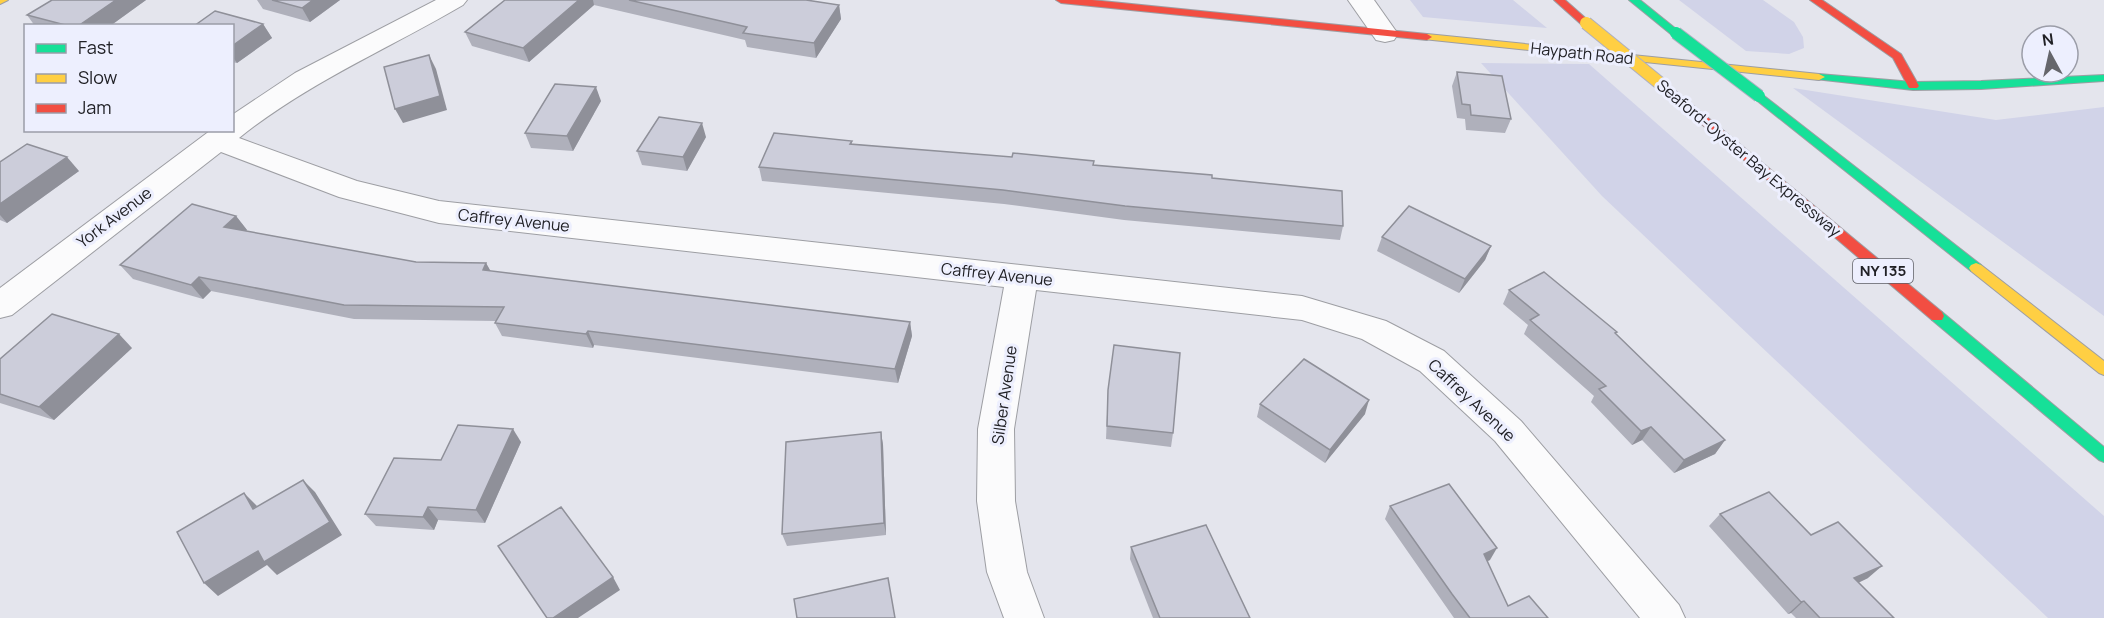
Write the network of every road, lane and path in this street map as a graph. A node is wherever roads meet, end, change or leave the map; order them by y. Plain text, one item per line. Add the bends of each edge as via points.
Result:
1 (454, 0) edge
2 (1061, 0) edge
3 (1361, 0) edge
4 (1558, 0) edge
5 (1634, 0) edge
6 (1815, 0) edge
7 (1385, 34) junction
8 (2104, 78) edge
9 (1913, 86) junction
10 (234, 128) edge
11 (227, 133) edge
12 (1022, 276) junction
13 (0, 306) edge
14 (2104, 369) edge
15 (2104, 456) edge
16 (1024, 618) edge
17 (1665, 618) edge

1 - 10 street, York Avenue via 305,79
2 - 7 main road, Haypath Road
3 - 7 street
4 - 15 main road, Seaford-Oyster Bay Expressway / NY 135, bridge
5 - 14 main road, bridge
6 - 9 main road via 1897,56
7 - 9 main road, Haypath Road
8 - 9 main road, Haypath Road
11 - 12 street, Caffrey Avenue via 350,190 439,212
11 - 13 street, York Avenue
12 - 16 street, Silber Avenue via 996,429 996,501 1007,572
12 - 17 street, Caffrey Avenue via 1302,308 1374,330 1432,361 1508,431

